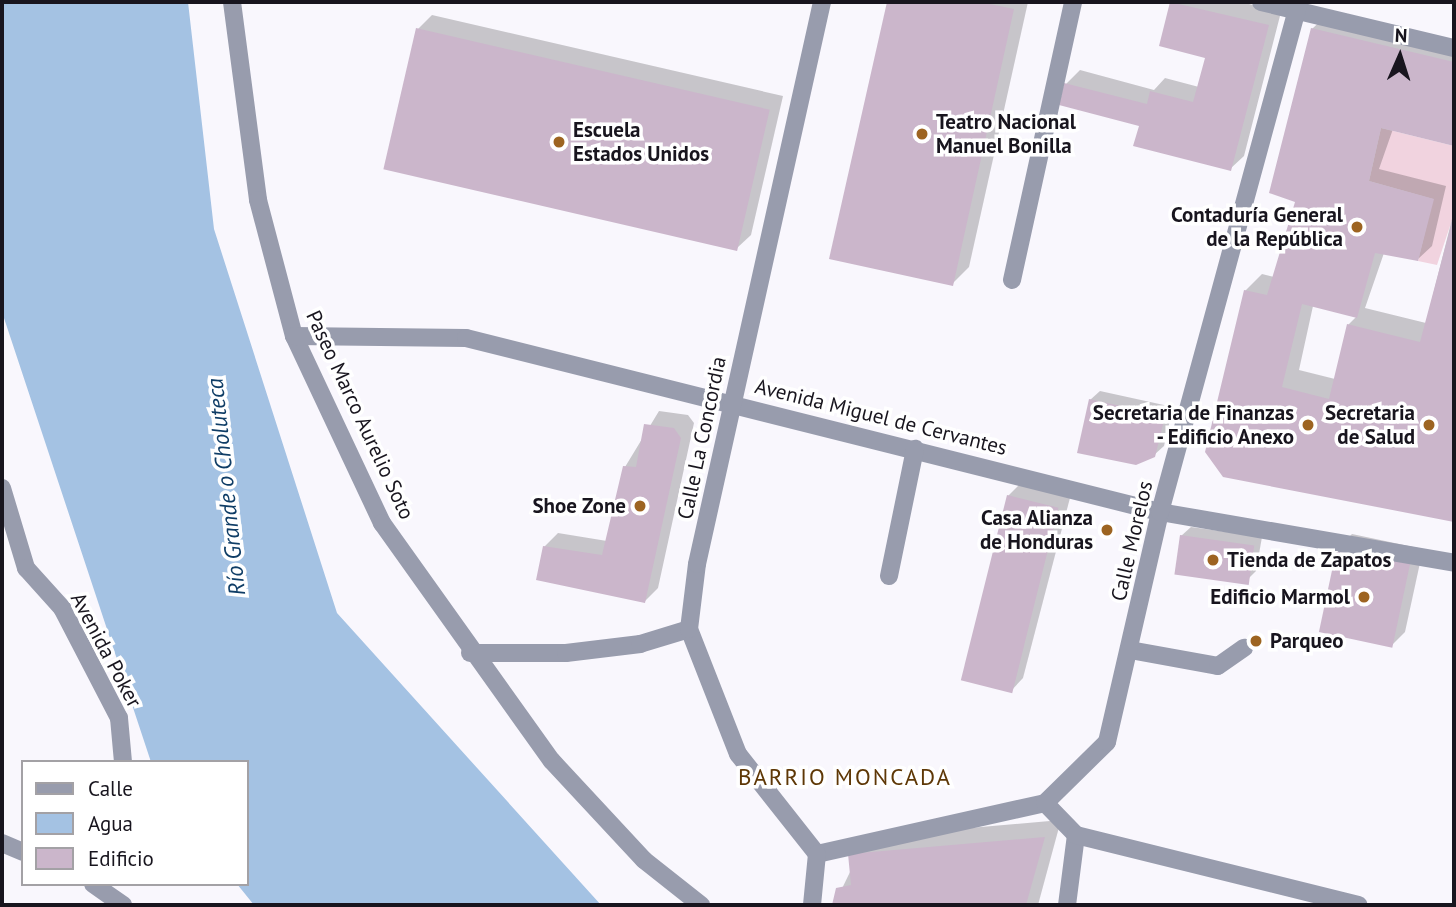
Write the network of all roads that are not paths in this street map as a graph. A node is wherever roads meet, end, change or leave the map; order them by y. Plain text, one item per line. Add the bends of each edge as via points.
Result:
1 (232, 2) edge
2 (822, 2) edge
3 (1073, 2) edge
4 (1261, 2) edge
5 (1298, 6) edge
6 (1454, 48) edge
7 (1012, 280) dead end
8 (294, 336) junction
9 (733, 402) junction
10 (915, 449) junction
11 (2, 488) edge
12 (1160, 512) junction
13 (1454, 563) edge
14 (889, 576) dead end
15 (690, 629) junction
16 (1244, 648) dead end
17 (1130, 649) junction
18 (470, 653) junction
19 (123, 760) edge
20 (1045, 803) junction
21 (1076, 835) junction
22 (2, 844) edge
23 (21, 851) edge
24 (817, 854) junction
25 (96, 886) edge
26 (812, 903) edge
27 (123, 905) edge
28 (701, 905) edge
29 (1066, 905) edge
30 (1358, 905) edge

1 - 8 street, Paseo Marco Aurelio Soto via 258,200
2 - 9 street, Calle La Concordia
3 - 7 street
4 - 5 street
5 - 6 street
5 - 12 street, Calle Morelos
8 - 9 street, Avenida Miguel de Cervantes via 466,338
8 - 18 street, Paseo Marco Aurelio Soto via 382,523
9 - 10 street, Avenida Miguel de Cervantes
9 - 15 street, Calle La Concordia
10 - 12 street, Avenida Miguel de Cervantes
10 - 14 street
11 - 19 street, Avenida Poker via 26,568 62,608 119,718
12 - 13 street, Avenida Miguel de Cervantes
12 - 17 street, Calle Morelos
15 - 18 street via 640,644 578,651
15 - 24 street via 738,754
16 - 17 street via 1217,666
17 - 20 street, Calle Morelos via 1107,742
18 - 28 street, Paseo Marco Aurelio Soto via 552,761 644,860
20 - 21 street
20 - 24 street
21 - 29 street
21 - 30 street
22 - 23 street
24 - 26 street
25 - 27 street

